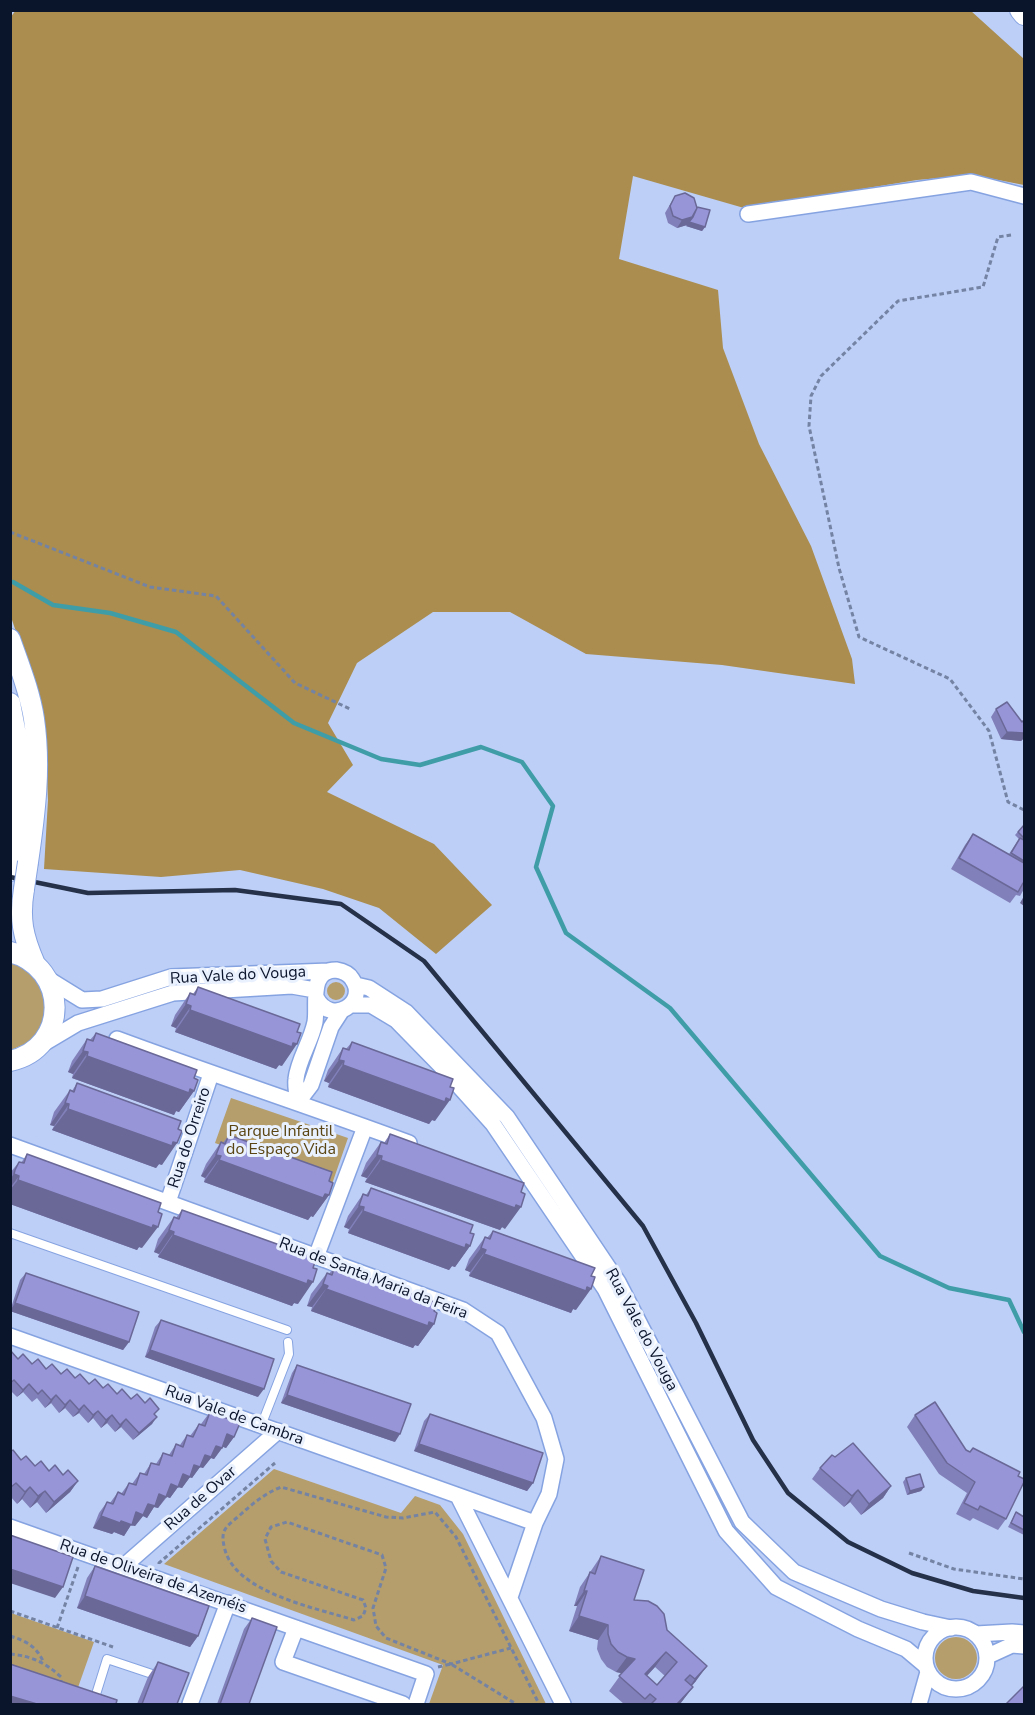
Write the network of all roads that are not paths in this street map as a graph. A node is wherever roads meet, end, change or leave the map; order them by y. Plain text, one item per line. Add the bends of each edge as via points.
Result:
1 (1020, 10) edge
2 (1024, 15) edge
3 (1024, 196) edge
4 (748, 213) dead end
5 (10, 639) edge
6 (10, 703) edge
7 (17, 865) edge
8 (10, 952) edge
9 (329, 971) junction
10 (42, 972) junction
11 (356, 986) junction
12 (316, 994) junction
13 (346, 1008) junction
14 (117, 1039) edge
15 (19, 1059) edge
16 (211, 1074) junction
17 (298, 1102) junction
18 (366, 1127) junction
19 (10, 1145) edge
20 (427, 1150) edge
21 (168, 1202) junction
22 (10, 1233) edge
23 (316, 1257) junction
24 (287, 1330) dead end
25 (10, 1336) edge
26 (288, 1342) dead end
27 (261, 1426) junction
28 (278, 1431) junction
29 (458, 1496) junction
30 (535, 1524) junction
31 (10, 1527) edge
32 (124, 1566) junction
33 (510, 1597) junction
34 (228, 1602) junction
35 (296, 1628) junction
36 (951, 1628) junction
37 (1024, 1633) edge
38 (976, 1634) junction
39 (1024, 1646) edge
40 (988, 1656) junction
41 (927, 1668) junction
42 (167, 1679) edge
43 (970, 1687) junction
44 (93, 1704) edge
45 (190, 1704) edge
46 (403, 1704) edge
47 (416, 1704) edge
48 (563, 1704) edge
49 (919, 1704) edge
50 (960, 1704) edge

1 - 2 street
3 - 4 street via 971,182
5 - 7 street via 34,718 38,768 35,815
6 - 7 street via 21,761
7 - 10 street, bridge via 24,889 20,910 25,942
8 - 10 street, Rua Vale do Vouga via 25,957
9 - 10 street, Rua Vale do Vouga via 171,977 102,999 82,1000
9 - 11 street, Rua Vale do Vouga via 348,974
9 - 12 street, Rua Vale do Vouga via 319,980
10 - 15 street, Rua Vale do Vouga via 54,993 54,1016 46,1037
11 - 13 street via 356,996
11 - 36 street, Rua Vale do Vouga via 369,988 406,1012 507,1117 618,1282 742,1522 794,1572 881,1608
12 - 13 street, Rua Vale do Vouga via 327,1010
12 - 15 street, Rua Vale do Vouga via 292,986 173,993 78,1023
12 - 17 street via 315,1023 296,1079
13 - 17 street via 331,1027 311,1085
13 - 41 street, Rua Vale do Vouga via 371,1005 396,1020 493,1124 604,1289 726,1531 776,1587 906,1649
14 - 16 street, Rua do Orreiro
16 - 17 street, Rua do Orreiro
16 - 21 street, Rua do Orreiro
17 - 18 street, Rua do Orreiro
18 - 20 street, Rua do Orreiro
18 - 23 street
19 - 21 street, Rua de Santa Maria da Feira
21 - 23 street, Rua de Santa Maria da Feira
22 - 24 lane
23 - 30 street, Rua de Santa Maria da Feira via 464,1310 498,1333 544,1418 556,1459 549,1494
25 - 27 street, Rua Vale de Cambra
26 - 27 lane via 289,1354
27 - 28 street, Rua Vale de Cambra
28 - 29 street, Rua Vale de Cambra
28 - 32 street, Rua de Ovar
29 - 30 street, Rua Vale de Cambra
29 - 33 street
30 - 33 street, Rua de Santa Maria da Feira
31 - 32 street, Rua de Oliveira de Azeméis
32 - 34 street, Rua de Oliveira de Azeméis
33 - 48 street
34 - 35 street, Rua de Oliveira de Azeméis
34 - 45 street via 192,1687
35 - 46 street via 283,1662
35 - 47 street, Rua de Oliveira de Azeméis via 426,1674
36 - 38 street, Rua Vale do Vouga via 960,1627
36 - 41 street via 942,1630 930,1642 926,1649
37 - 38 street, Rua Vale do Vouga
38 - 40 street
39 - 40 street via 1012,1645
40 - 43 street via 984,1674
41 - 43 street, Rua Vale do Vouga via 934,1680 950,1689
41 - 49 street
42 - 44 lane via 107,1659
43 - 50 street

